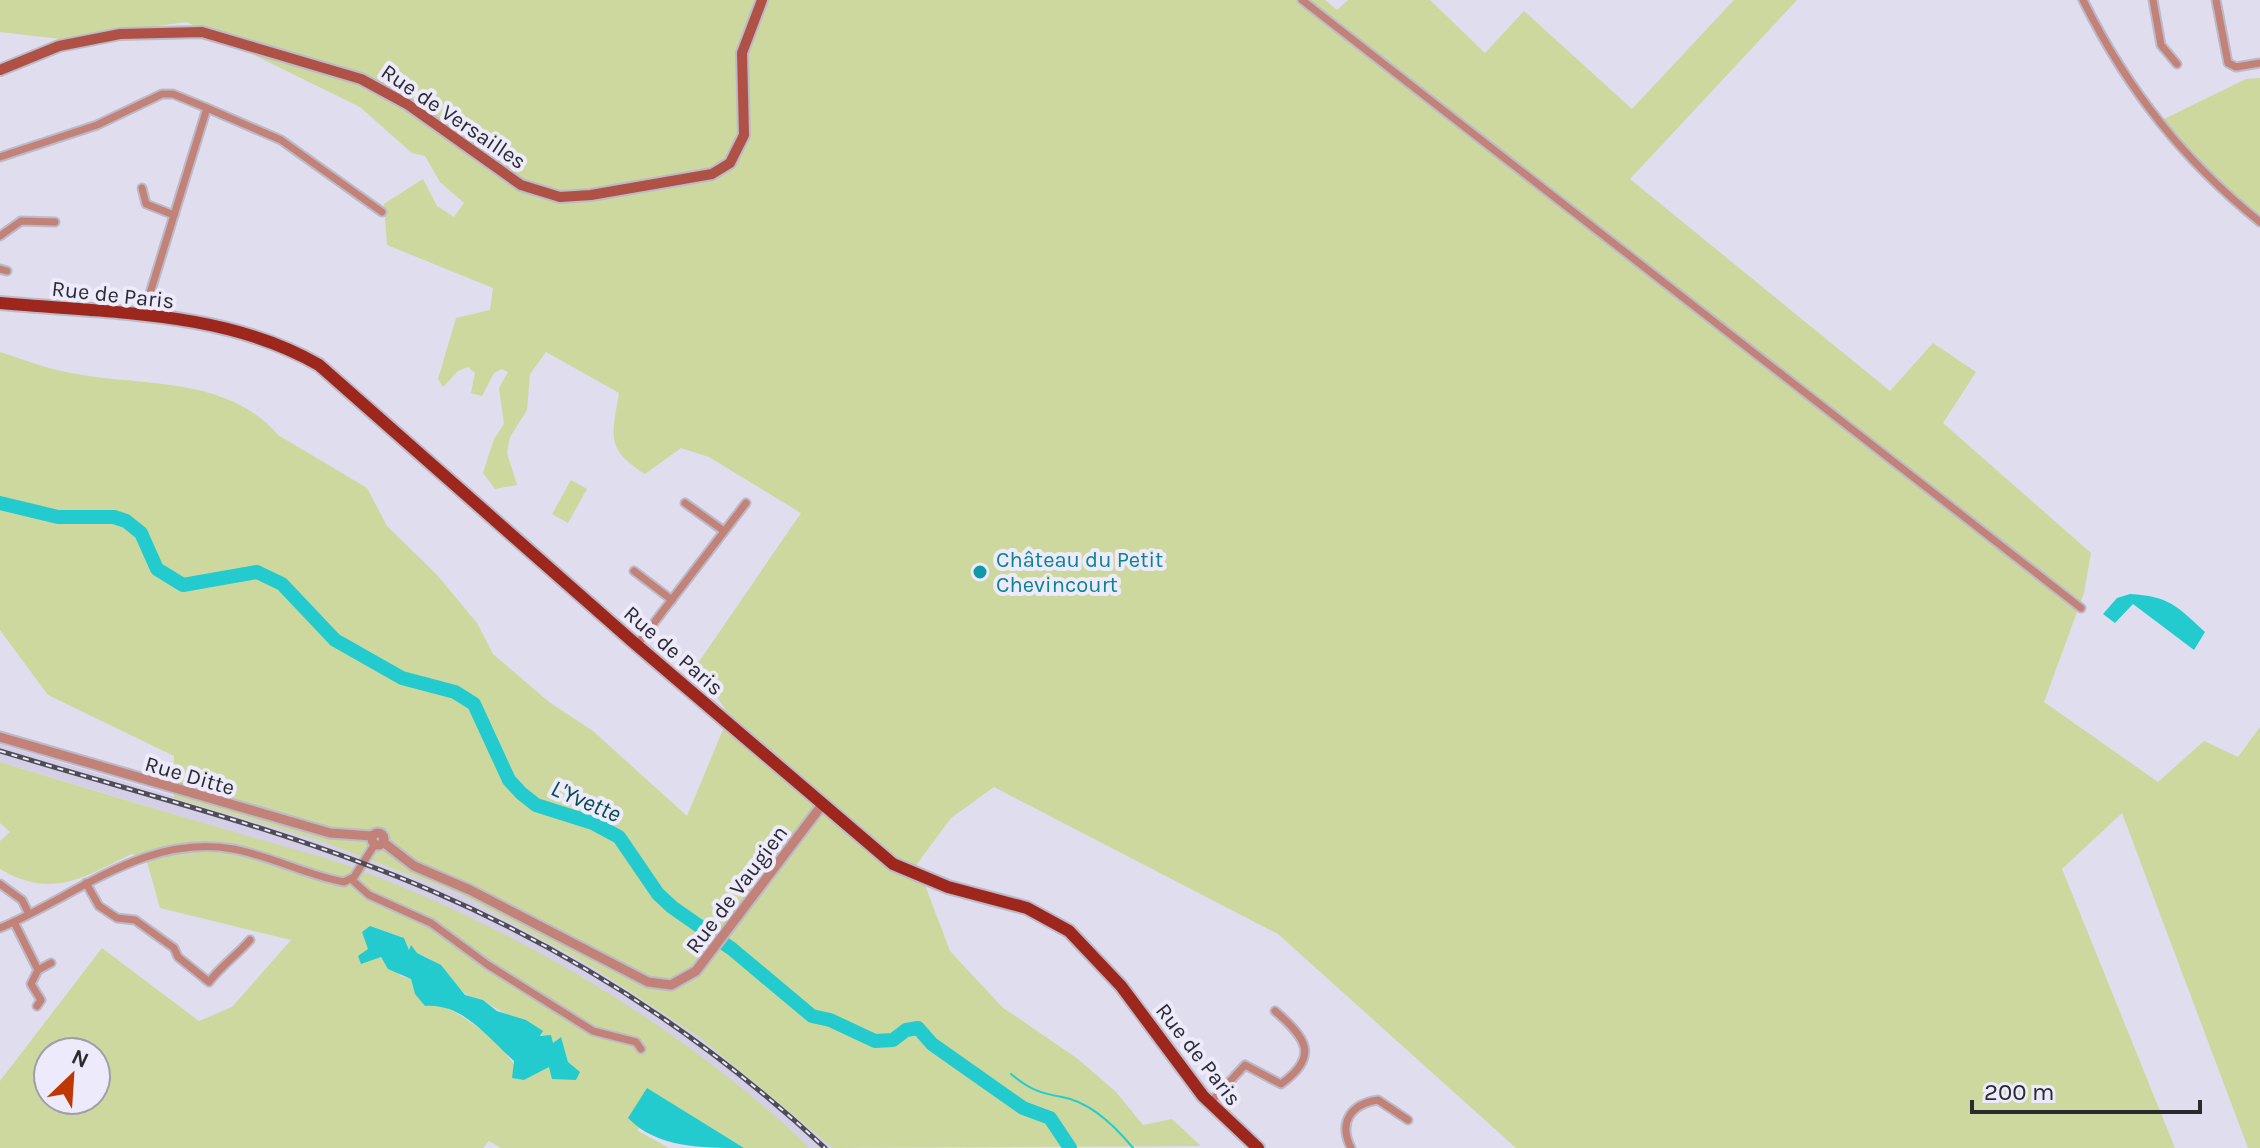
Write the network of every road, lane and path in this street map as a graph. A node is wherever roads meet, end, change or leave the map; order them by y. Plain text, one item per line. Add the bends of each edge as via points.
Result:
1 (762, 0) edge
2 (1302, 0) edge
3 (2083, 0) edge
4 (2153, 0) edge
5 (2216, 0) edge
6 (2260, 63) edge
7 (2177, 64) dead end
8 (0, 70) edge
9 (207, 108) junction
10 (0, 157) edge
11 (142, 188) dead end
12 (382, 212) dead end
13 (174, 215) junction
14 (55, 222) dead end
15 (2260, 222) edge
16 (0, 236) edge
17 (0, 303) edge
18 (143, 316) junction
19 (685, 503) dead end
20 (746, 503) dead end
21 (724, 531) junction
22 (634, 571) dead end
23 (672, 600) junction
24 (2081, 608) dead end
25 (637, 645) junction
26 (0, 737) edge
27 (822, 805) junction
28 (377, 841) junction
29 (351, 879) junction
30 (86, 883) junction
31 (0, 884) edge
32 (29, 914) junction
33 (14, 922) junction
34 (0, 928) edge
35 (250, 940) dead end
36 (51, 963) dead end
37 (38, 970) junction
38 (37, 1006) dead end
39 (1275, 1011) dead end
40 (641, 1049) dead end
41 (1209, 1104) junction
42 (1408, 1120) dead end
43 (1258, 1148) edge
44 (1351, 1148) edge

1 - 8 main road, Rue de Versailles via 742,53 744,135 736,156 721,171 591,195 560,197 504,176 407,104 361,79 202,32 120,34 59,46
2 - 24 street
3 - 15 street via 2156,121 2208,178
4 - 7 street via 2161,45
5 - 6 street via 2228,63
9 - 10 street via 162,94 97,125
9 - 12 street via 281,140
9 - 13 street
11 - 13 street via 146,204
13 - 18 street
14 - 16 street via 21,221
17 - 18 main road, Rue de Paris
18 - 25 main road, Rue de Paris via 254,334 319,365
19 - 21 street
20 - 21 street
21 - 23 street
22 - 23 street
23 - 25 street
25 - 27 main road, Rue de Paris
26 - 28 street, Rue Ditte via 330,833
27 - 28 street, Rue de Vaugien via 714,950 696,971 671,985 614,968 470,890 414,866
27 - 41 main road, Rue de Paris via 893,864 935,883 1027,908 1069,931 1121,986
28 - 29 street
29 - 30 street via 339,881 233,849 196,846 157,852
29 - 40 street via 369,895 431,923 593,1031 636,1042
30 - 32 street
30 - 35 street via 99,906 117,918 135,920 209,982
31 - 32 street via 22,900
32 - 33 street
33 - 34 street
33 - 37 street
36 - 37 street
37 - 38 street via 31,984 41,1000
39 - 41 street via 1303,1040 1306,1054 1299,1071 1281,1084 1245,1065
41 - 43 main road, Rue de Paris
42 - 44 street via 1378,1100 1363,1102 1347,1119 1344,1133

